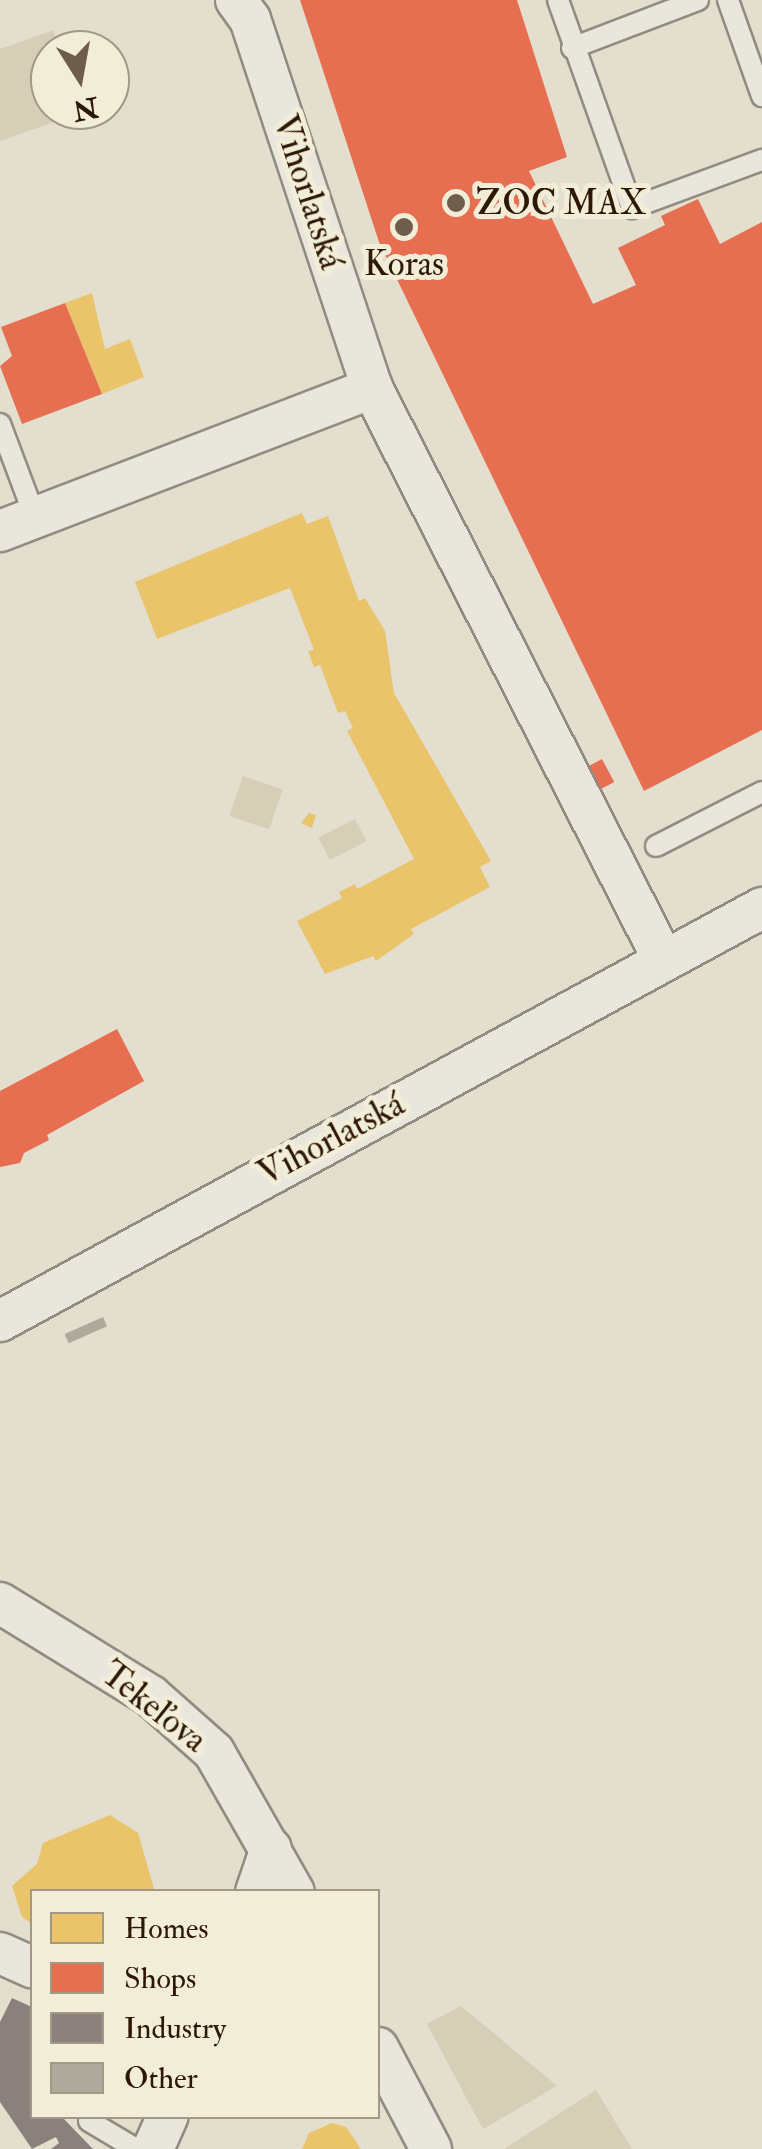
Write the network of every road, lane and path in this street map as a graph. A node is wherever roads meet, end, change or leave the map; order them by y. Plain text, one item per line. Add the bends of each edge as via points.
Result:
1 (236, 0) edge
2 (558, 0) edge
3 (698, 0) edge
4 (728, 0) edge
5 (572, 48) junction
6 (762, 96) edge
7 (762, 160) edge
8 (372, 388) junction
9 (0, 424) edge
10 (18, 524) edge
11 (762, 792) edge
12 (656, 846) dead end
13 (762, 908) edge
14 (664, 961) junction
15 (0, 1321) edge
16 (0, 1603) edge
17 (271, 1848) junction
18 (257, 1889) edge
19 (292, 1889) edge
20 (0, 1953) edge
21 (30, 1966) edge
22 (380, 2052) edge
23 (167, 2119) edge
24 (89, 2121) dead end
25 (136, 2149) edge
26 (153, 2149) edge
27 (432, 2149) edge

1 - 8 street, Vihorlatská via 250,19
2 - 5 lane
3 - 5 lane
4 - 6 lane
5 - 7 lane via 632,208
8 - 10 street
8 - 14 street, Vihorlatská
9 - 10 lane
11 - 12 lane
13 - 14 street, Vihorlatská
14 - 15 street, Vihorlatská
16 - 17 street, Tekeľova via 151,1696 214,1752
17 - 18 street
17 - 19 street, Tekeľova
20 - 21 street
22 - 27 street
23 - 26 street
24 - 25 lane

